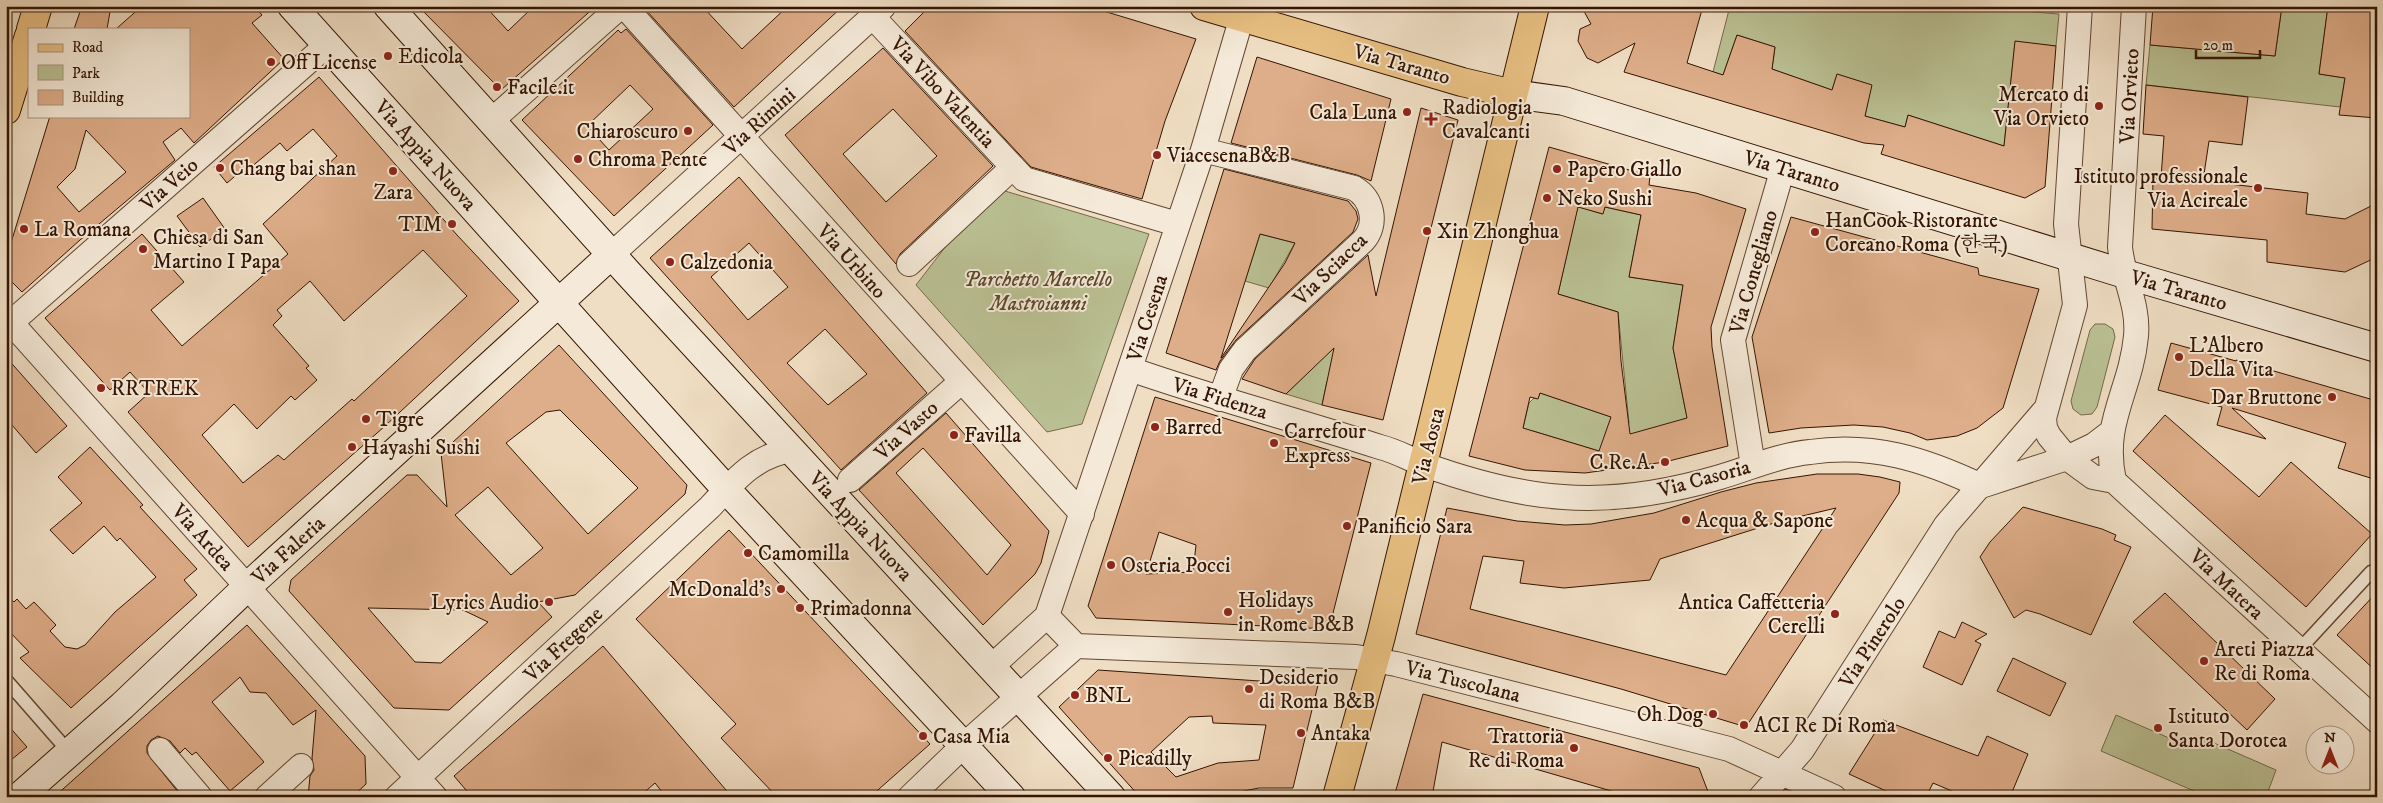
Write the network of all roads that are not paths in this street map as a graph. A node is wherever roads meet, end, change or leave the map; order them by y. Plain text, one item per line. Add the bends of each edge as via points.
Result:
1 (38, 6) edge
2 (292, 6) edge
3 (388, 6) edge
4 (622, 6) edge
5 (1204, 6) edge
6 (1536, 6) edge
7 (2080, 6) edge
8 (2134, 6) edge
9 (879, 12) edge
10 (1243, 12) edge
11 (31, 28) edge
12 (28, 39) edge
13 (327, 45) junction
14 (1514, 94) junction
15 (6, 110) edge
16 (491, 121) junction
17 (741, 137) junction
18 (1203, 150) junction
19 (1013, 167) junction
20 (1783, 168) junction
21 (1177, 224) junction
22 (611, 254) junction
23 (2068, 257) junction
24 (909, 264) dead end
25 (2125, 274) junction
26 (559, 304) junction
27 (8, 322) edge
28 (2377, 348) edge
29 (1130, 369) junction
30 (962, 381) junction
31 (1220, 399) junction
32 (2045, 410) junction
33 (2111, 432) junction
34 (792, 450) junction
35 (2068, 458) junction
36 (1423, 464) junction
37 (1753, 466) junction
38 (850, 480) dead end
39 (2114, 481) junction
40 (1981, 486) junction
41 (726, 489) junction
42 (1082, 514) junction
43 (2377, 570) edge
44 (247, 587) junction
45 (1047, 616) junction
46 (1076, 646) junction
47 (2299, 650) junction
48 (1374, 660) junction
49 (991, 667) junction
50 (6, 680) edge
51 (1018, 698) junction
52 (2377, 721) edge
53 (963, 746) junction
54 (160, 750) dead end
55 (69, 752) junction
56 (301, 766) dead end
57 (1783, 773) junction
58 (418, 778) junction
59 (19, 797) edge
60 (200, 797) edge
61 (267, 797) edge
62 (397, 797) edge
63 (435, 797) edge
64 (910, 797) edge
65 (1011, 797) edge
66 (1111, 797) edge
67 (1337, 797) edge
68 (1761, 797) edge
69 (1834, 797) edge

1 - 11 main road
2 - 13 main road, Via Appia Nuova
3 - 16 main road, Via Appia Nuova
4 - 16 street
4 - 17 street, Via Urbino
5 - 10 main road, Via Taranto
6 - 14 main road, Via Aosta
7 - 23 street via 2066,212
8 - 25 street, Via Orvieto via 2120,241
9 - 17 street, Via Rimini
9 - 19 street, Via Vibo Valentia
10 - 14 main road, Via Taranto via 1462,82
10 - 18 street, Via Cesena
12 - 15 main road
13 - 26 main road, Via Appia Nuova
13 - 27 street, Via Veio
14 - 20 main road, Via Taranto via 1564,102
14 - 36 main road, Via Aosta
16 - 22 main road, Via Appia Nuova
17 - 22 street, Via Rimini
17 - 30 street, Via Urbino
18 - 21 street, Via Cesena
18 - 31 street, Via Sciacca via 1354,188 1367,200 1372,219 1372,228 1363,241 1245,350 1231,370
19 - 21 street, Via Vibo Valentia via 1024,179
19 - 24 street, Via Vibo Valentia
20 - 23 main road, Via Taranto
20 - 37 street, Via Conegliano via 1733,340
21 - 29 street, Via Cesena
22 - 26 main road
22 - 34 main road, Via Appia Nuova
23 - 25 main road, Via Taranto
23 - 32 street via 2074,312
25 - 28 main road, Via Taranto
25 - 33 street, Via Orvieto via 2135,309 2136,338
26 - 41 main road, Via Appia Nuova
26 - 44 main road, Via Faleria
27 - 44 street, Via Ardea
29 - 31 street, Via Fidenza
29 - 42 street, Via Cesena
30 - 38 street, Via Vasto
30 - 42 street, Via Urbino
31 - 36 street, Via Fidenza via 1383,447
32 - 35 street via 2045,428
32 - 40 street, Via Pinerolo
33 - 35 street
33 - 39 street via 2110,457
34 - 41 street, Via Fregene via 757,461
34 - 49 main road, Via Appia Nuova
35 - 39 street via 2093,477
35 - 40 street
36 - 37 street, Via Casoria via 1513,490 1580,498 1621,497 1673,489
36 - 48 main road, Via Aosta
37 - 40 street, Via Casoria via 1808,452 1872,451 1907,456
39 - 47 street, Via Matera
40 - 57 street, Via Pinerolo via 1946,525 1802,750
41 - 53 main road, Via Appia Nuova
41 - 58 street, Via Fregene
42 - 45 street, Via Cesena
43 - 47 lane via 2371,572
44 - 55 main road, Via Faleria
44 - 58 street, Via Ardea
45 - 46 street
45 - 49 street
46 - 48 street, Via Tuscolana
46 - 51 street
47 - 52 street, Via Matera
48 - 57 street, Via Tuscolana via 1729,748
48 - 67 main road, Via Aosta
49 - 51 main road, Via Appia Nuova
50 - 55 lane
51 - 53 street
51 - 66 main road, Via Appia Nuova
53 - 64 street
53 - 65 main road, Via Appia Nuova
54 - 60 street
55 - 59 main road, Via Faleria
56 - 61 street
57 - 68 street, Via Pinerolo
57 - 69 street, Via Tuscolana
58 - 62 street, Via Fregene
58 - 63 street, Via Ardea

